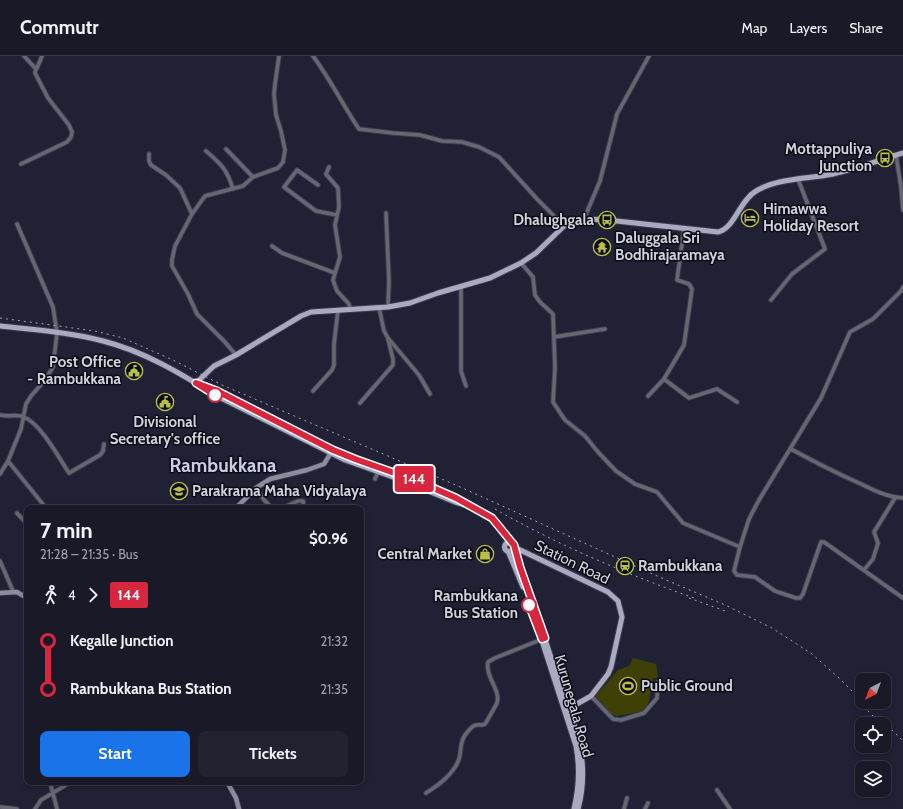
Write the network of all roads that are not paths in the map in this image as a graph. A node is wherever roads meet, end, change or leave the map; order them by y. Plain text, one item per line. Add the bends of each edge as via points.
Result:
1 (24, 56) edge
2 (42, 56) edge
3 (280, 56) edge
4 (312, 56) edge
5 (649, 56) edge
6 (36, 69) junction
7 (226, 149) dead end
8 (206, 151) dead end
9 (903, 153) edge
10 (149, 154) dead end
11 (896, 155) junction
12 (21, 164) dead end
13 (329, 167) dead end
14 (253, 177) junction
15 (798, 179) junction
16 (318, 185) dead end
17 (233, 189) junction
18 (903, 210) edge
19 (386, 213) dead end
20 (192, 214) junction
21 (337, 214) junction
22 (584, 219) junction
23 (17, 224) dead end
24 (564, 226) junction
25 (684, 229) junction
26 (272, 246) dead end
27 (521, 263) junction
28 (334, 272) junction
29 (461, 287) junction
30 (903, 287) edge
31 (772, 300) dead end
32 (379, 307) junction
33 (388, 307) junction
34 (350, 309) junction
35 (338, 310) junction
36 (0, 326) edge
37 (605, 329) dead end
38 (57, 333) junction
39 (554, 337) junction
40 (388, 338) junction
41 (236, 355) junction
42 (664, 380) junction
43 (196, 383) junction
44 (466, 386) dead end
45 (313, 391) dead end
46 (430, 394) dead end
47 (648, 396) dead end
48 (737, 402) dead end
49 (360, 404) dead end
50 (0, 415) edge
51 (24, 417) junction
52 (104, 444) dead end
53 (791, 449) junction
54 (332, 451) junction
55 (8, 461) junction
56 (378, 472) junction
57 (0, 474) edge
58 (375, 479) dead end
59 (256, 488) junction
60 (895, 498) junction
61 (903, 498) edge
62 (44, 505) edge
63 (239, 505) edge
64 (269, 505) edge
65 (289, 505) edge
66 (304, 505) edge
67 (472, 507) junction
68 (17, 513) dead end
69 (24, 521) edge
70 (502, 531) junction
71 (505, 545) junction
72 (513, 546) junction
73 (740, 547) junction
74 (508, 552) junction
75 (0, 561) edge
76 (864, 570) junction
77 (13, 591) junction
78 (0, 593) edge
79 (24, 596) edge
80 (903, 598) edge
81 (542, 636) junction
82 (658, 682) dead end
83 (591, 696) junction
84 (567, 709) junction
85 (51, 785) edge
86 (66, 785) edge
87 (231, 785) edge
88 (717, 790) dead end
89 (52, 793) junction
90 (426, 794) dead end
91 (627, 798) dead end
92 (648, 802) dead end
93 (0, 807) edge
94 (17, 809) edge
95 (35, 809) edge
96 (57, 809) edge
97 (239, 809) edge
98 (574, 809) edge
99 (578, 809) edge
100 (624, 809) edge
101 (645, 809) edge
102 (730, 809) edge

1 - 6 street
2 - 6 street
3 - 14 street via 274,94 276,115 285,150 283,162 278,168
4 - 24 street via 323,69 359,129 420,135 479,146 499,157
5 - 22 street via 617,114 600,181
6 - 12 street via 35,73 48,98 72,132 67,142
7 - 14 street
8 - 17 street via 222,164 230,177
9 - 11 main road
10 - 20 street via 151,165 180,188
11 - 15 main road via 834,174
11 - 18 street
13 - 21 street via 326,174 338,188
14 - 17 street via 243,186
15 - 25 main road via 768,184 754,192 742,204 724,231
15 - 31 street via 825,249 792,274
16 - 21 street via 297,170 284,187 316,210
17 - 20 street via 205,196
19 - 33 street
20 - 41 street via 175,246 172,266 197,314
21 - 28 street via 335,224 340,258
22 - 24 main road
22 - 25 main road
23 - 38 street via 53,307
24 - 27 main road via 536,253
25 - 42 street via 676,276 677,280 689,284 692,289 684,345
26 - 28 street via 282,253
27 - 29 main road via 490,278
27 - 39 street via 533,277 535,295 553,314
28 - 34 street via 333,280 337,291 349,304
29 - 33 main road
29 - 44 street via 461,371
30 - 53 street via 873,319 850,332 821,398
32 - 33 main road
32 - 34 main road
32 - 40 street
34 - 35 main road
35 - 41 main road via 311,312 301,316
35 - 45 street via 334,365
36 - 38 main road
37 - 39 street
38 - 43 main road via 101,340 134,351
38 - 51 street via 53,367 26,404
39 - 73 street via 553,402 565,420 585,436 616,471 635,484 657,492 683,523
40 - 46 street via 419,375
40 - 49 street via 393,365
41 - 43 main road via 214,366
42 - 47 street
42 - 48 street via 689,398 717,389
43 - 54 main road via 239,408
50 - 51 street
51 - 52 street via 41,431 69,472 100,455
51 - 55 street
53 - 60 street via 830,470
53 - 73 street via 749,519
54 - 56 main road via 353,463
54 - 59 street via 324,464 270,479
54 - 67 main road via 417,481
55 - 57 street
55 - 62 street
56 - 58 street
56 - 67 main road
59 - 63 street
59 - 64 street
60 - 61 street
60 - 76 street via 874,532 878,543 873,559
65 - 66 street via 303,501
67 - 70 main road via 492,518
68 - 69 street
70 - 71 main road
70 - 72 main road
71 - 72 main road via 508,542
71 - 74 main road
72 - 74 main road
72 - 81 main road
72 - 83 main road, Station Road via 599,587 618,601 622,618 611,667
73 - 76 street via 734,571 737,575 755,577 775,591 796,598 803,594 822,542
74 - 81 main road
75 - 77 street
76 - 80 street
77 - 78 street
77 - 79 street
81 - 84 main road, Kurunegala Road
81 - 90 street via 488,662 489,676 497,695 496,703 486,723 471,728 460,743 460,758 454,770
82 - 83 street via 657,698 644,714 621,720 613,719
83 - 84 main road
84 - 98 main road, Kurunegala Road via 579,763
84 - 99 main road, Kurunegala Road via 580,744 584,769
85 - 89 street
86 - 89 street
87 - 97 street
88 - 102 street
89 - 95 street via 41,800
89 - 96 street
91 - 100 street
92 - 101 street
93 - 94 street

